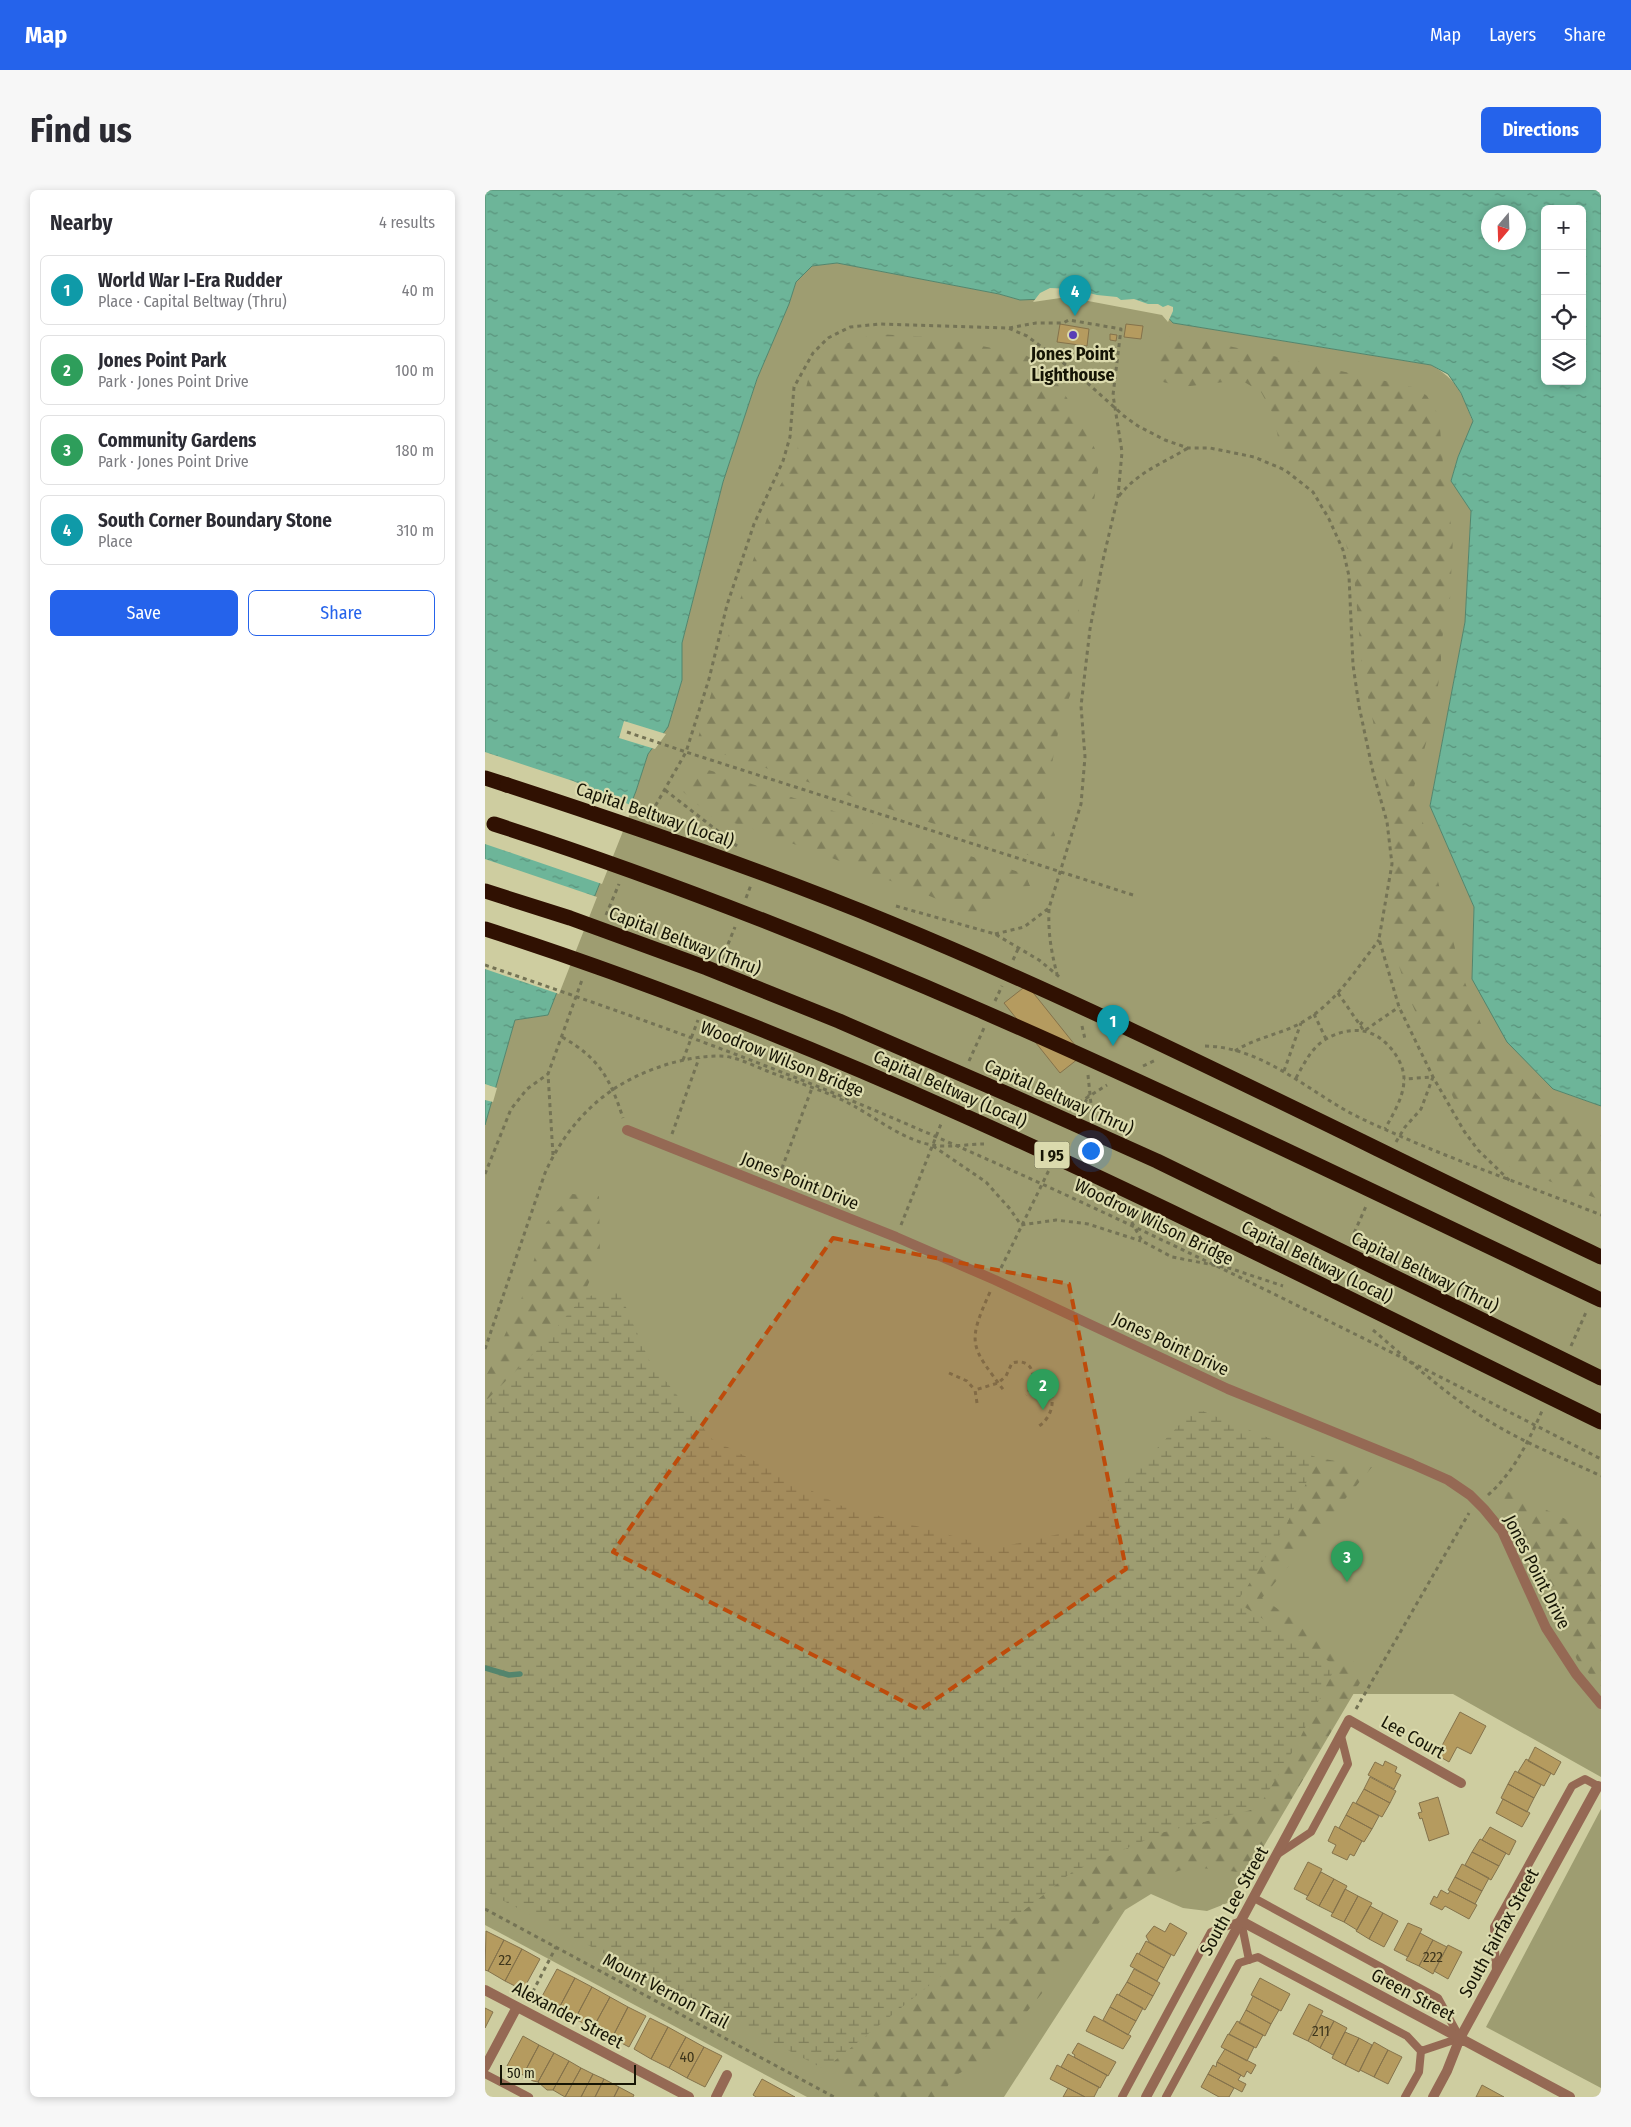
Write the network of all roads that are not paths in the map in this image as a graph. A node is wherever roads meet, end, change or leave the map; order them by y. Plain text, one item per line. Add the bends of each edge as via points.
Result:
1 (485, 778) edge
2 (485, 821) edge
3 (485, 891) edge
4 (485, 929) edge
5 (627, 1130) road end
6 (1601, 1257) edge
7 (1601, 1300) edge
8 (1601, 1378) edge
9 (1601, 1422) edge
10 (1601, 1704) edge
11 (1349, 1720) joint
12 (1341, 1736) junction
13 (1461, 1783) dead end
14 (1598, 1786) joint
15 (1278, 1854) junction
16 (1254, 1898) junction
17 (1241, 1921) junction
18 (1249, 1960) junction
19 (1496, 1971) junction
20 (485, 1990) edge
21 (517, 2007) junction
22 (1460, 2038) junction
23 (1421, 2051) junction
24 (485, 2067) edge
25 (485, 2074) edge
26 (727, 2074) dead end
27 (529, 2097) edge
28 (689, 2097) edge
29 (715, 2097) edge
30 (1122, 2097) edge
31 (1145, 2097) edge
32 (1166, 2097) edge
33 (1405, 2097) edge
34 (1433, 2097) edge
35 (1570, 2097) edge

1 - 6 highway, Capital Beltway (Local), bridge via 601,815 890,923 1212,1068
2 - 7 highway, bridge via 729,906 923,985 1183,1101
3 - 8 highway, Capital Beltway (Thru) / I 95, bridge via 707,968 1003,1092 1157,1162
4 - 9 highway, Capital Beltway (Local) / I 95, bridge via 692,1002 850,1065 1003,1132
5 - 10 street, Jones Point Drive via 896,1237 1229,1389 1418,1466 1459,1487 1484,1509 1502,1531 1546,1628 1576,1674
11 - 12 street, South Lee Street
11 - 13 street, Lee Court
12 - 15 street, South Lee Street
12 - 15 lane via 1348,1764 1311,1832
14 - 19 street, South Fairfax Street
14 - 19 lane via 1585,1779 1572,1786 1494,1927
15 - 16 street, South Lee Street
16 - 17 street, South Lee Street
16 - 22 lane via 1438,1998
17 - 18 lane
17 - 22 street, Green Street
17 - 30 lane via 1211,1932
17 - 31 street, South Lee Street
18 - 23 lane via 1258,1957 1407,2036
18 - 32 lane via 1239,1963
19 - 22 street, South Fairfax Street
20 - 21 street, Alexander Street
21 - 24 street
21 - 28 street, Alexander Street
22 - 23 lane
22 - 34 street, South Fairfax Street
22 - 35 street, Green Street
23 - 33 lane via 1419,2072
25 - 27 lane
26 - 29 street

